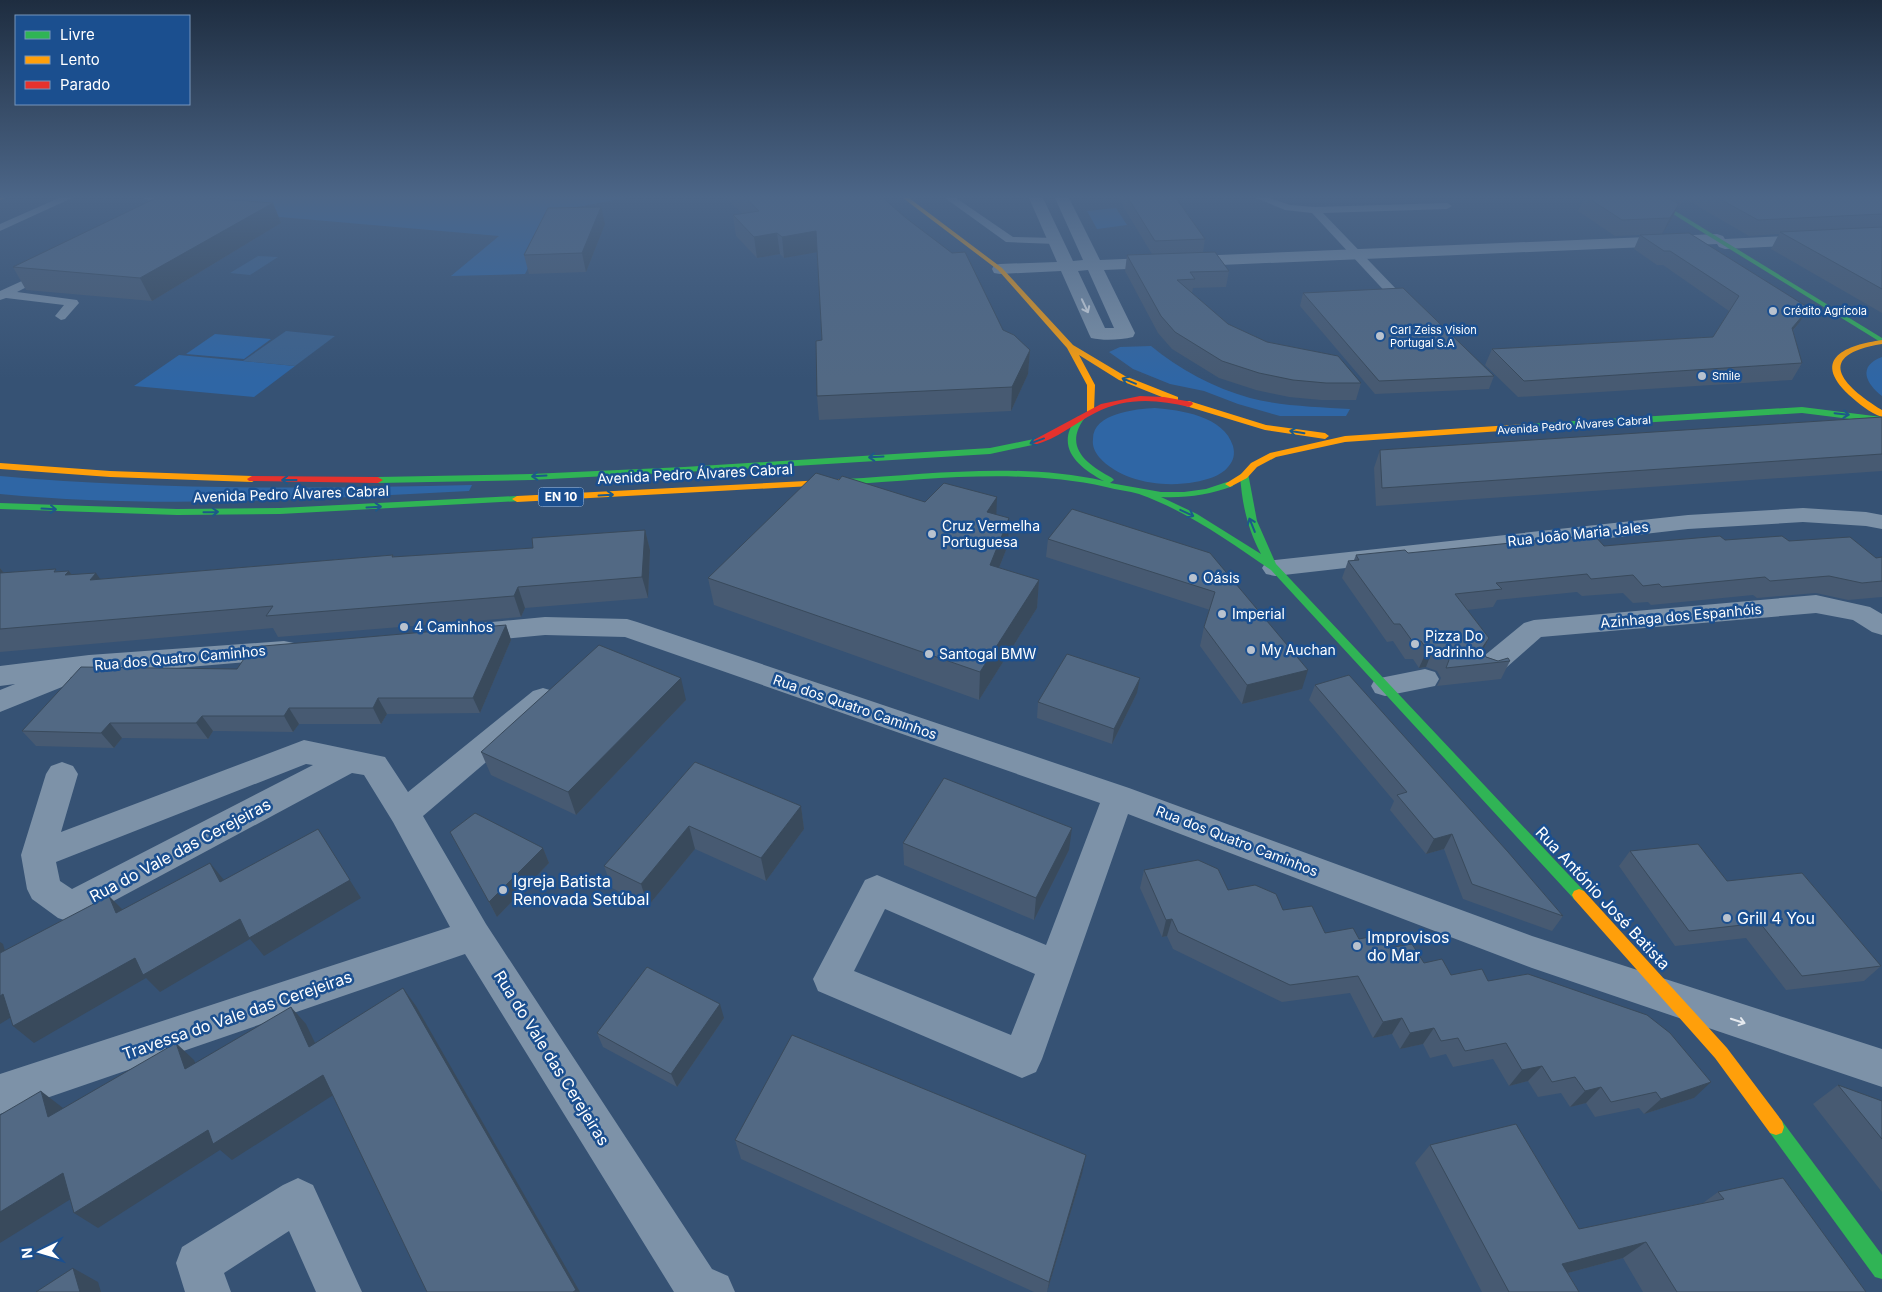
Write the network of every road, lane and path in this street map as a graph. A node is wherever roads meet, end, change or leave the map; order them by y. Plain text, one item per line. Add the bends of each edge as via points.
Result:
1 (986, 258) edge
2 (1064, 258) edge
3 (1090, 258) edge
4 (1229, 258) edge
5 (1361, 258) edge
6 (1747, 258) edge
7 (1093, 264) junction
8 (1067, 265) junction
9 (58, 267) edge
10 (1000, 269) junction
11 (2, 295) edge
12 (1395, 295) edge
13 (61, 316) dead end
14 (1882, 341) edge
15 (1070, 347) junction
16 (1836, 375) junction
17 (1175, 399) junction
18 (1802, 410) junction
19 (1090, 411) junction
20 (1882, 414) edge
21 (1227, 416) junction
22 (1080, 419) junction
23 (1882, 420) edge
24 (1246, 431) dead end
25 (1345, 439) junction
26 (1255, 448) dead end
27 (1253, 465) junction
28 (0, 466) edge
29 (1245, 475) junction
30 (1121, 486) junction
31 (1142, 492) junction
32 (0, 506) edge
33 (1882, 522) edge
34 (1275, 568) junction
35 (1882, 626) edge
36 (627, 628) junction
37 (440, 636) edge
38 (315, 647) edge
39 (89, 665) junction
40 (1490, 667) edge
41 (0, 676) edge
42 (1425, 679) dead end
43 (1385, 686) junction
44 (0, 702) edge
45 (348, 761) junction
46 (62, 774) dead end
47 (1118, 797) junction
48 (404, 813) junction
49 (38, 855) junction
50 (473, 935) junction
51 (1056, 966) junction
52 (1675, 1001) junction
53 (1882, 1068) edge
54 (0, 1094) edge
55 (1882, 1270) edge
56 (699, 1290) edge
57 (208, 1292) edge
58 (339, 1292) edge

1 - 10 main road
2 - 8 street
3 - 7 street
4 - 7 street
5 - 12 lane
6 - 14 main road
7 - 8 street
8 -> 7 street via 1098,334 1126,333
8 - 10 street
9 - 11 lane
10 - 15 main road
11 - 13 lane via 72,303
14 - 16 main road via 1843,352 1836,358
17 -> 15 main road via 1122,378
15 - 19 main road via 1091,385
16 - 18 main road, Avenida Pedro Álvares Cabral via 1840,392
16 - 20 main road via 1853,395
17 - 19 main road, Avenida Pedro Álvares Cabral via 1127,398
17 - 21 main road, Avenida Pedro Álvares Cabral
18 -> 23 main road, Avenida Pedro Álvares Cabral
18 - 25 main road, Avenida Pedro Álvares Cabral
19 - 22 main road, Avenida Pedro Álvares Cabral
21 - 24 main road, Avenida Pedro Álvares Cabral
25 -> 21 main road, Avenida Pedro Álvares Cabral via 1266,427
22 -> 28 main road, Avenida Pedro Álvares Cabral / EN 10 via 1038,442 990,451 523,477 276,480
22 - 30 main road, Avenida Pedro Álvares Cabral via 1072,432 1073,446 1081,461 1098,475
25 - 27 main road, Avenida Pedro Álvares Cabral via 1291,450
26 - 27 main road
27 - 29 main road, Avenida Pedro Álvares Cabral
29 - 31 main road, Avenida Pedro Álvares Cabral via 1227,487 1202,494 1173,496
34 -> 29 main road, Rua António José Batista via 1250,524 1245,504
30 - 31 main road, Avenida Pedro Álvares Cabral
32 -> 30 main road, Avenida Pedro Álvares Cabral / EN 10 via 177,512 280,511 1041,473
31 -> 34 main road, Rua António José Batista via 1194,516
33 - 34 street, Rua João Maria Jales via 1866,518 1803,516 1688,522
34 - 43 main road, Rua António José Batista
35 - 40 street, Azinhaga dos Espanhóis via 1861,613 1816,604 1534,629
36 - 37 street, Rua dos Quatro Caminhos via 545,626
36 - 47 street, Rua dos Quatro Caminhos
36 - 48 street
38 - 39 street, Rua dos Quatro Caminhos
39 - 41 street, Rua dos Quatro Caminhos
39 - 44 street
42 - 43 street
43 - 52 main road, Rua António José Batista
45 - 48 street, Rua do Vale das Cerejeiras via 374,765
45 - 49 street, Rua do Vale das Cerejeiras via 304,752
45 - 49 street, Rua do Vale das Cerejeiras via 70,907 44,889
46 - 49 street, Rua do Vale das Cerejeiras
47 - 51 street
47 - 52 street, Rua dos Quatro Caminhos via 1522,948
48 - 50 street, Rua do Vale das Cerejeiras
50 - 54 street, Travessa do Vale das Cerejeiras
50 - 56 street, Rua do Vale das Cerejeiras
51 - 51 street via 1022,1059 831,979 878,890
52 -> 53 street, Rua dos Quatro Caminhos
52 - 55 main road, Rua António José Batista via 1721,1053
57 - 58 street via 198,1263 298,1200

